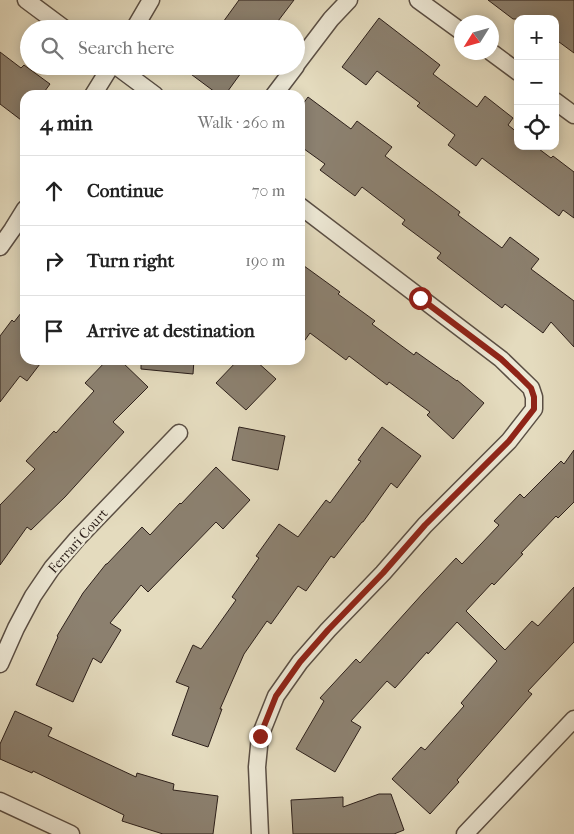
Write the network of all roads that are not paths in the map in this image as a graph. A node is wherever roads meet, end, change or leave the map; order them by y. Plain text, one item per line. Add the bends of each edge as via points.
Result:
1 (26, 0) edge
2 (151, 0) edge
3 (349, 0) edge
4 (418, 0) edge
5 (53, 20) edge
6 (139, 20) edge
7 (454, 26) edge
8 (305, 54) edge
9 (499, 58) edge
10 (514, 69) edge
11 (105, 75) edge
12 (128, 75) edge
13 (289, 75) edge
14 (96, 90) edge
15 (148, 90) edge
16 (278, 90) edge
17 (559, 104) edge
18 (574, 115) edge
19 (305, 210) edge
20 (20, 217) edge
21 (0, 247) edge
22 (179, 433) dead end
23 (0, 664) edge
24 (574, 719) edge
25 (0, 801) edge
26 (71, 834) edge
27 (260, 834) edge
28 (465, 834) edge

1 - 5 street
2 - 6 street
3 - 8 street
4 - 7 street
9 - 10 street
11 - 14 street
12 - 15 street
13 - 16 street
17 - 18 street
19 - 27 street via 501,359 531,388 534,409 509,441 431,518 328,630 276,696 260,736 256,767
20 - 21 street
22 - 23 street, Ferrari Court via 52,568 33,596
24 - 28 street
25 - 26 street

